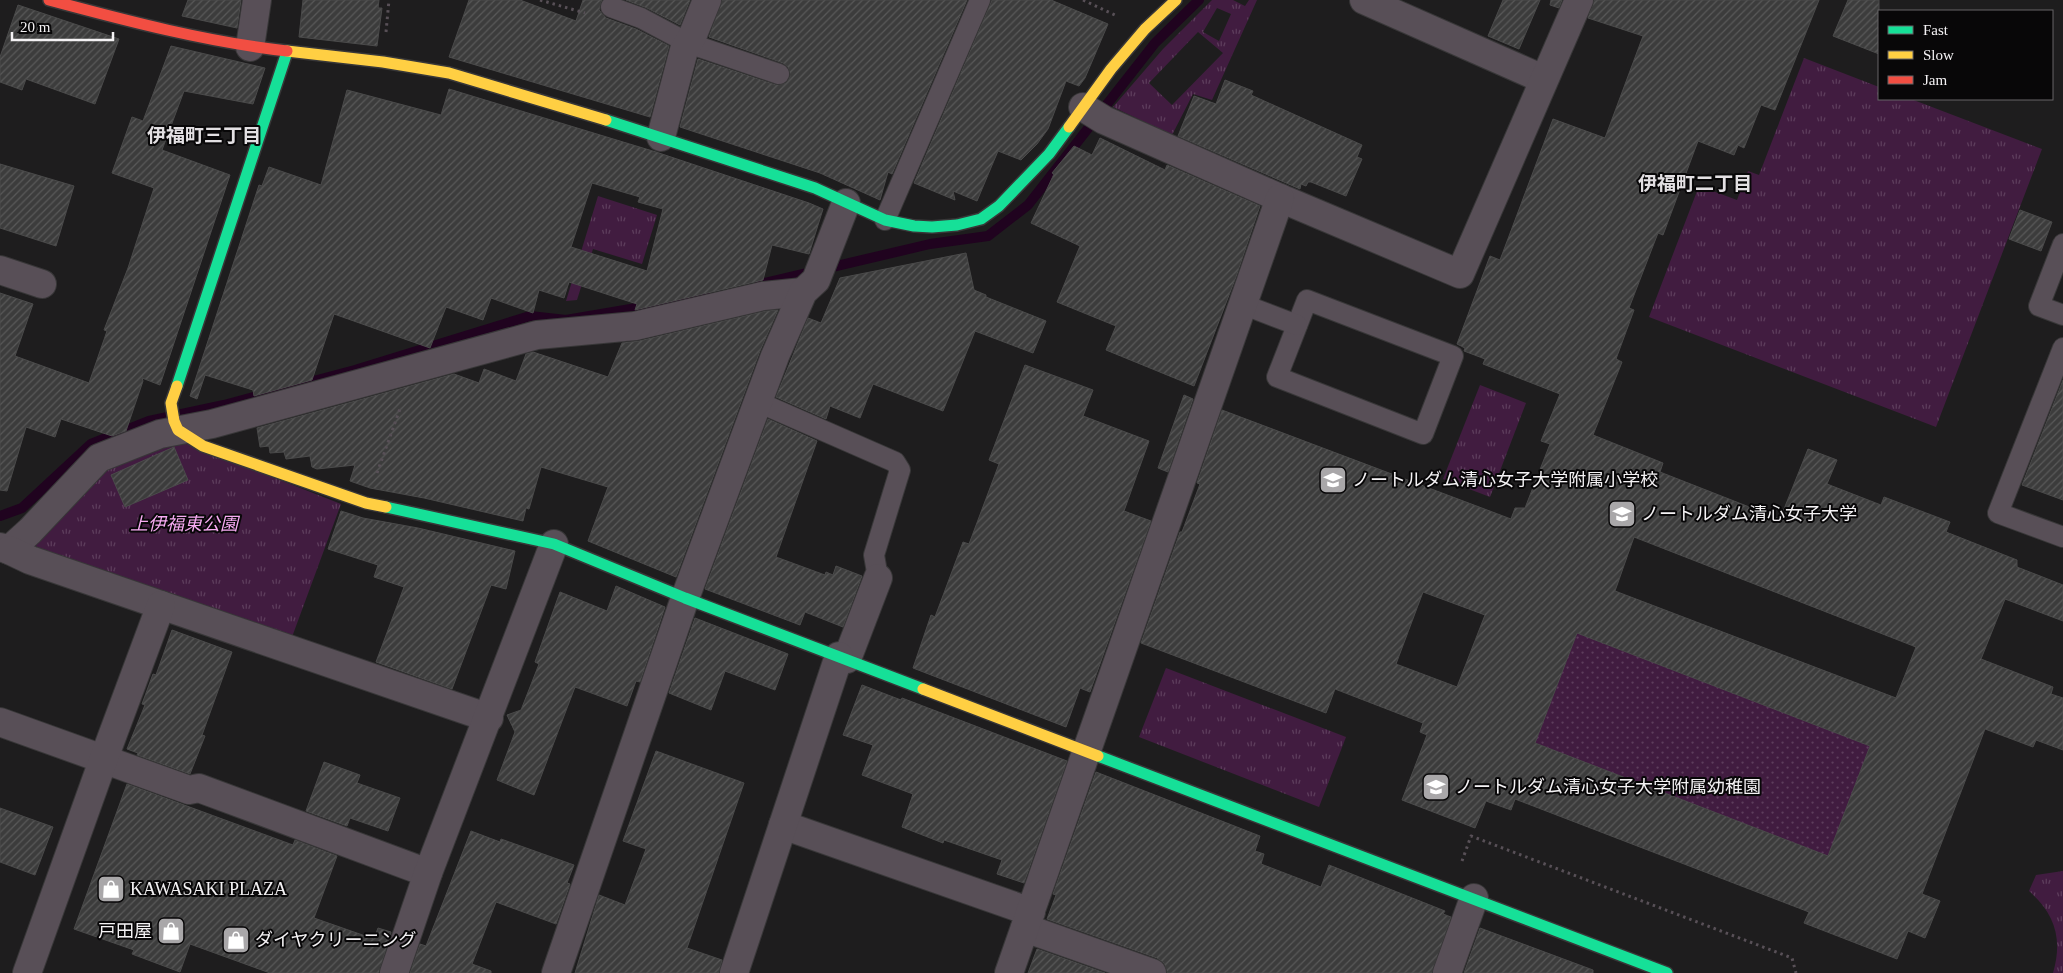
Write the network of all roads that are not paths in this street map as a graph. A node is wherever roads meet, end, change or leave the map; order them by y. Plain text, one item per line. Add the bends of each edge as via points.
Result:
1 (49, 0) edge
2 (257, 0) edge
3 (708, 0) edge
4 (980, 0) edge
5 (1176, 0) edge
6 (1364, 0) edge
7 (1579, 0) edge
8 (610, 6) road end
9 (688, 43) junction
10 (250, 47) junction
11 (287, 52) junction
12 (779, 74) dead end
13 (1544, 79) junction
14 (1093, 113) junction
15 (661, 137) junction
16 (1280, 198) junction
17 (846, 203) junction
18 (885, 220) junction
19 (2063, 244) edge
20 (0, 270) edge
21 (815, 277) junction
22 (42, 284) dead end
23 (1242, 304) junction
24 (2063, 315) edge
25 (1297, 325) junction
26 (2063, 348) edge
27 (758, 402) junction
28 (176, 425) junction
29 (2063, 537) edge
30 (554, 544) junction
31 (4, 548) edge
32 (878, 578) joint
33 (685, 598) junction
34 (161, 605) junction
35 (843, 658) junction
36 (489, 718) junction
37 (0, 722) edge
38 (1087, 751) junction
39 (104, 758) junction
40 (783, 825) junction
41 (428, 873) junction
42 (1463, 894) junction
43 (1028, 920) junction
44 (27, 973) edge
45 (394, 973) edge
46 (556, 973) edge
47 (734, 973) edge
48 (1009, 973) edge
49 (1152, 973) edge
50 (1447, 973) edge
51 (1666, 973) edge

1 - 10 street
2 - 10 street
3 - 9 street
4 - 18 lane
5 - 14 street via 1111,68
6 - 13 street
7 - 13 street
8 - 9 lane
9 - 12 lane
9 - 15 street
10 - 11 street
11 - 15 street via 449,73
11 - 28 street via 171,403
13 - 16 street via 1460,274
14 - 16 street
14 - 18 street via 1049,154 1021,186 981,219 932,228
15 - 17 street via 815,188
16 - 23 street
17 - 18 street
17 - 21 street
19 - 24 lane via 2039,306
20 - 22 street
21 - 27 street via 775,356
21 - 28 street via 763,296 635,326 537,335 212,424
23 - 25 lane
23 - 38 street
25 - 25 lane via 1307,300 1453,356 1423,434 1277,377
26 - 29 lane via 1998,513
27 - 32 lane via 895,462 900,470 874,555
27 - 33 street
28 - 30 street via 203,446 366,502
28 - 31 street via 99,458 30,531
30 - 33 street
30 - 36 street
31 - 34 street
32 - 35 street
33 - 35 street
33 - 46 street
34 - 36 street
34 - 39 street
35 - 38 street
35 - 40 street
36 - 41 street
37 - 39 street
38 - 42 street
38 - 43 street
39 - 41 street via 190,790 199,788
39 - 44 street
40 - 43 street
40 - 47 street
41 - 45 street
42 - 50 street
42 - 51 street
43 - 48 street
43 - 49 street

